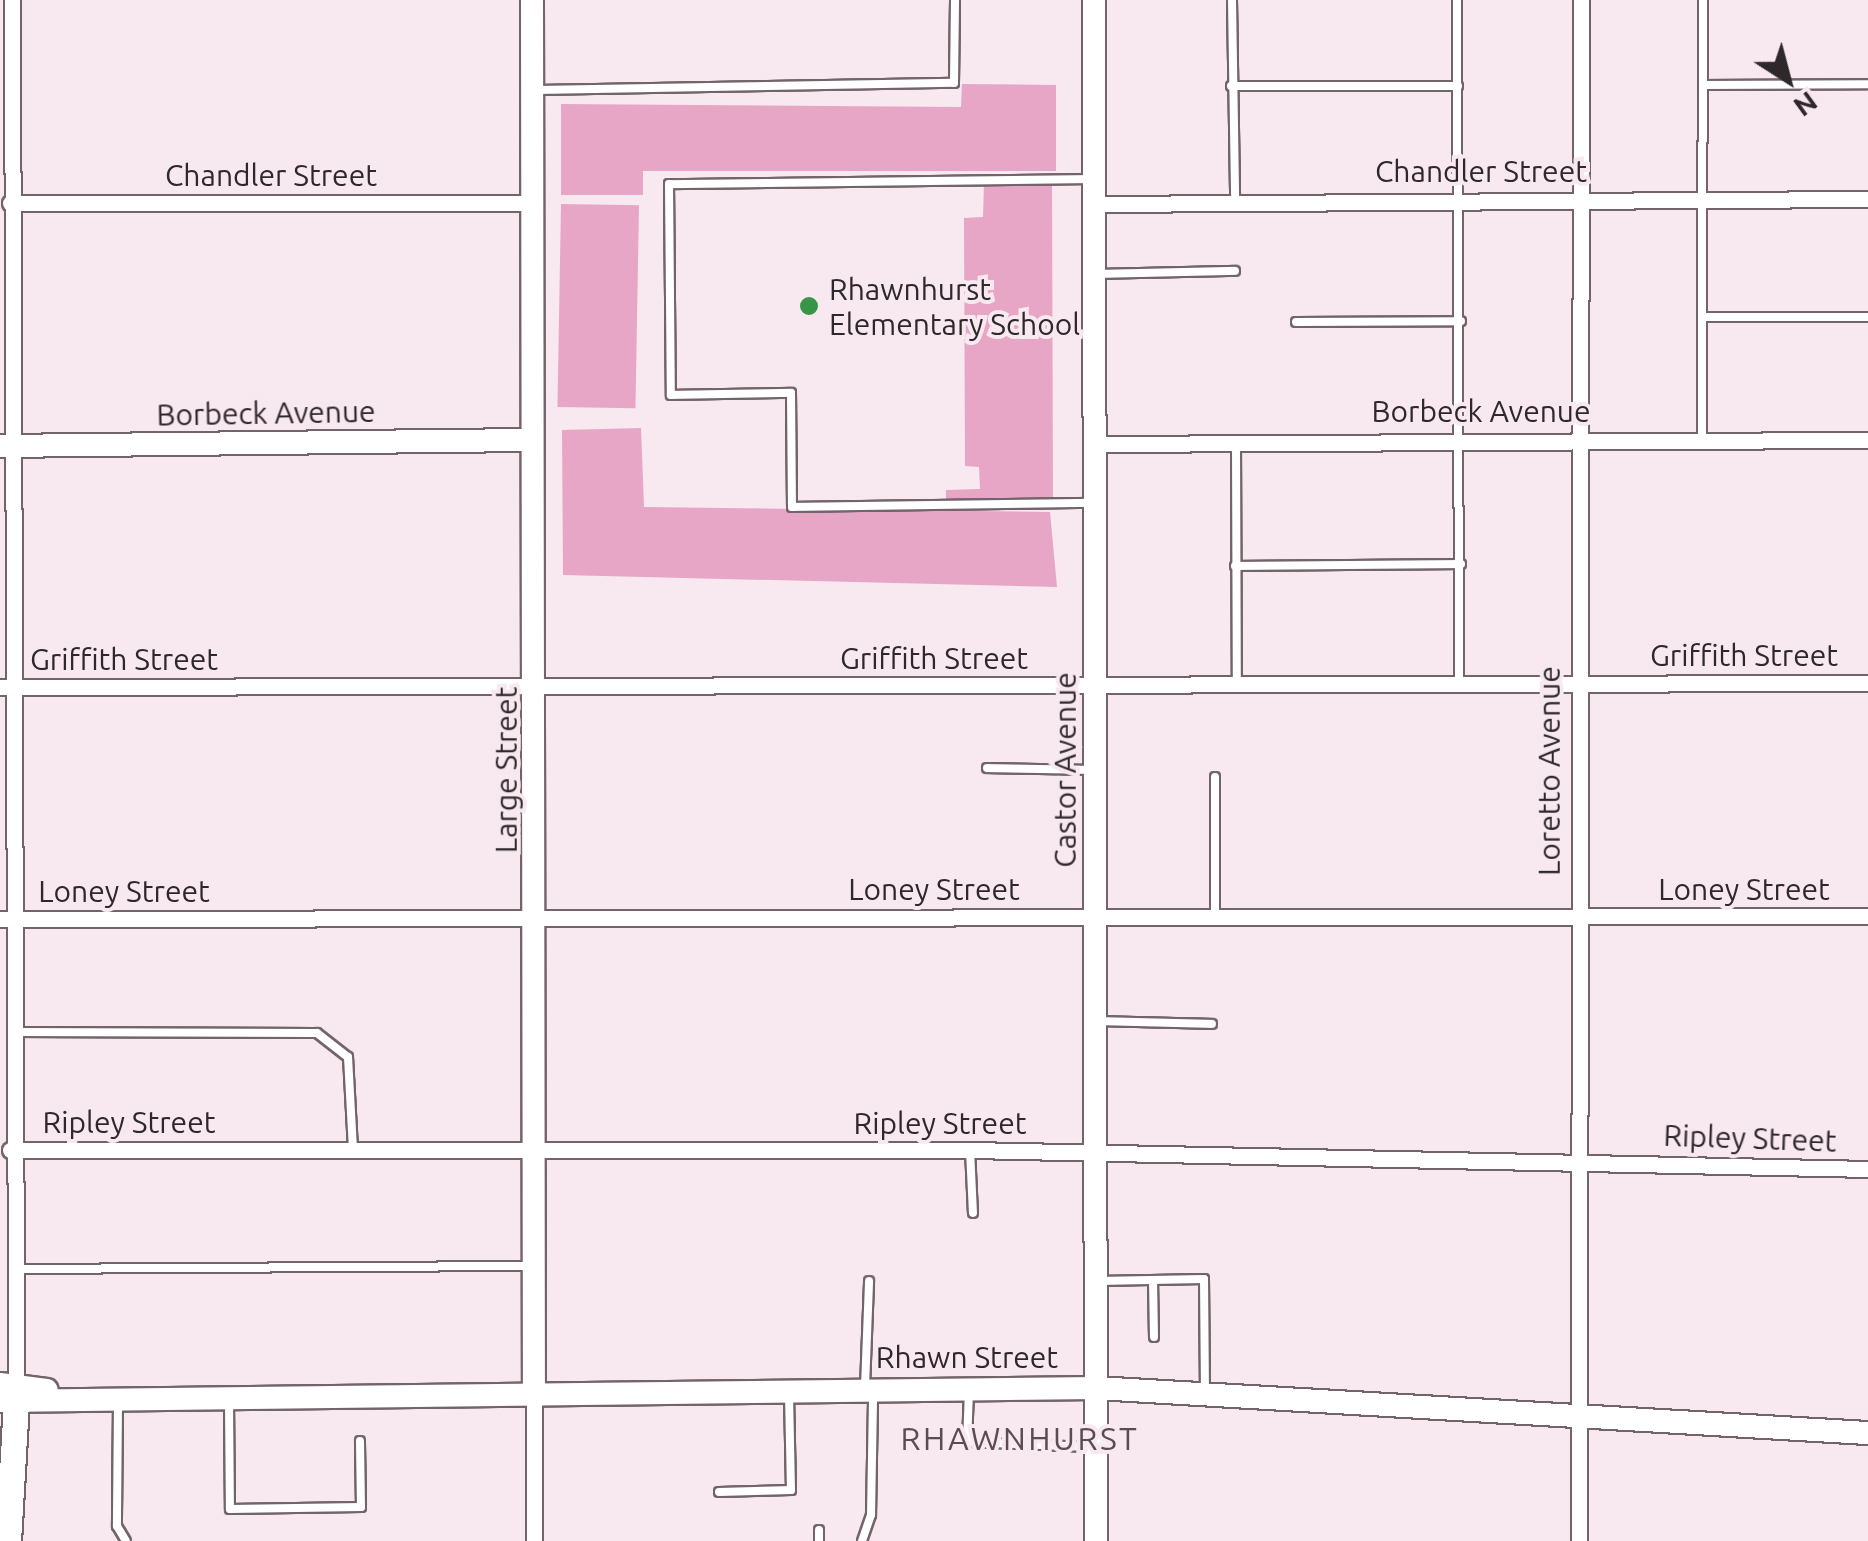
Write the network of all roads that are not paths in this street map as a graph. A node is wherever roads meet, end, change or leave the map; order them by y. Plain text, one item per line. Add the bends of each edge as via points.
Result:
1 (12, 0) edge
2 (532, 0) edge
3 (955, 0) edge
4 (1094, 0) edge
5 (1232, 0) edge
6 (1457, 0) edge
7 (1581, 0) edge
8 (1703, 0) edge
9 (1868, 84) edge
10 (1703, 85) junction
11 (1231, 86) junction
12 (1458, 86) junction
13 (532, 90) junction
14 (1094, 179) junction
15 (1460, 198) junction
16 (1581, 198) junction
17 (1703, 198) junction
18 (1868, 198) edge
19 (1235, 200) junction
20 (10, 203) junction
21 (531, 203) junction
22 (1094, 204) junction
23 (1236, 271) dead end
24 (1094, 274) junction
25 (1702, 317) junction
26 (1868, 317) edge
27 (1460, 321) junction
28 (1296, 322) dead end
29 (532, 440) junction
30 (1236, 440) junction
31 (1462, 440) junction
32 (1576, 440) junction
33 (1702, 440) junction
34 (1868, 440) edge
35 (1095, 444) junction
36 (6, 446) edge
37 (1096, 504) junction
38 (1461, 564) junction
39 (1235, 566) junction
40 (1459, 682) junction
41 (1576, 682) junction
42 (1868, 683) edge
43 (1237, 684) junction
44 (1096, 685) junction
45 (536, 686) junction
46 (6, 687) edge
47 (987, 768) dead end
48 (1095, 770) junction
49 (1215, 777) dead end
50 (1095, 916) junction
51 (1214, 916) junction
52 (1868, 916) edge
53 (1578, 917) junction
54 (536, 918) junction
55 (6, 919) edge
56 (1096, 1021) junction
57 (1212, 1024) dead end
58 (10, 1032) junction
59 (10, 1150) junction
60 (970, 1150) junction
61 (353, 1151) junction
62 (534, 1152) junction
63 (1096, 1152) junction
64 (1579, 1161) junction
65 (1868, 1169) edge
66 (973, 1214) dead end
67 (533, 1266) junction
68 (13, 1270) junction
69 (1153, 1280) junction
70 (868, 1281) dead end
71 (1096, 1281) junction
72 (1154, 1337) dead end
73 (969, 1386) junction
74 (869, 1387) junction
75 (789, 1388) junction
76 (1096, 1388) junction
77 (534, 1391) junction
78 (8, 1392) edge
79 (228, 1393) junction
80 (1205, 1393) junction
81 (118, 1394) junction
82 (1581, 1416) junction
83 (1868, 1433) edge
84 (360, 1441) dead end
85 (1096, 1447) junction
86 (720, 1492) dead end
87 (819, 1530) dead end
88 (8, 1541) edge
89 (126, 1541) edge
90 (534, 1541) edge
91 (819, 1541) edge
92 (862, 1541) edge
93 (1096, 1541) edge
94 (1580, 1541) edge

1 - 20 street
2 - 13 main road, Large Street
3 - 13 lane via 954,83
4 - 14 main road, Castor Avenue
5 - 11 lane
6 - 12 lane
7 - 16 street, Loretto Avenue
8 - 10 lane
9 - 10 lane
10 - 17 lane
11 - 12 lane
11 - 19 lane
12 - 15 lane
13 - 21 main road, Large Street
14 - 22 main road, Castor Avenue
14 - 37 lane via 669,184 670,395 791,394 792,507
15 - 16 street, Chandler Street
15 - 19 street, Chandler Street
15 - 27 lane
16 - 17 street, Chandler Street
16 - 32 street, Loretto Avenue
17 - 18 street, Chandler Street
17 - 25 lane
19 - 22 street, Chandler Street
20 - 21 street, Chandler Street
20 - 36 street
21 - 29 main road, Large Street
22 - 24 main road, Castor Avenue
23 - 24 lane
24 - 35 main road, Castor Avenue
25 - 26 lane
25 - 33 lane
27 - 28 lane
27 - 31 lane
29 - 36 main road, Borbeck Avenue
29 - 45 main road, Large Street
30 - 31 street, Borbeck Avenue
30 - 35 street, Borbeck Avenue
30 - 39 lane
31 - 32 street, Borbeck Avenue
31 - 38 lane
32 - 33 street, Borbeck Avenue
32 - 41 street, Loretto Avenue
33 - 34 street, Borbeck Avenue
35 - 37 main road, Castor Avenue
36 - 46 street
37 - 44 main road, Castor Avenue
38 - 39 lane
38 - 40 lane
39 - 43 lane
40 - 41 street, Griffith Street
40 - 43 street, Griffith Street
41 - 42 street, Griffith Street
41 - 53 street, Loretto Avenue
43 - 44 street, Griffith Street
44 - 45 street, Griffith Street
44 - 48 main road, Castor Avenue
45 - 46 street, Griffith Street
45 - 54 main road, Large Street
46 - 55 street
47 - 48 lane
48 - 50 main road, Castor Avenue
49 - 51 lane
50 - 51 street, Loney Street
50 - 54 street, Loney Street
50 - 56 main road, Castor Avenue
51 - 53 street, Loney Street
52 - 53 street, Loney Street
53 - 64 street, Loretto Avenue
54 - 55 street, Loney Street
54 - 62 main road, Large Street
55 - 58 street
56 - 57 lane
56 - 63 main road, Castor Avenue
58 - 59 street
58 - 61 lane via 317,1033 348,1057
59 - 61 street, Ripley Street
59 - 68 street
60 - 62 street, Ripley Street
60 - 63 street, Ripley Street
60 - 66 lane
61 - 62 street, Ripley Street
62 - 67 main road, Large Street
63 - 64 street, Ripley Street
63 - 71 main road, Castor Avenue
64 - 65 street, Ripley Street
64 - 82 street, Loretto Avenue
67 - 68 lane
67 - 77 main road, Large Street
68 - 78 street
69 - 71 lane
69 - 72 lane
69 - 80 lane via 1204,1280
70 - 74 lane
71 - 76 main road, Castor Avenue
73 - 74 main road, Rhawn Street
73 - 76 main road, Rhawn Street
73 - 85 lane via 967,1442
74 - 75 main road, Rhawn Street
74 - 92 lane via 872,1515
75 - 77 main road, Rhawn Street
75 - 86 lane via 791,1490
76 - 80 main road, Rhawn Street
76 - 85 main road, Castor Avenue
77 - 79 main road, Rhawn Street
77 - 90 street, Large Street
78 - 81 main road, Rhawn Street
78 - 88 main road
79 - 81 main road, Rhawn Street
79 - 84 lane via 230,1508 360,1507
80 - 82 main road, Rhawn Street
81 - 89 lane via 117,1526
82 - 83 main road, Rhawn Street
82 - 94 street, Loretto Avenue
85 - 93 main road, Castor Avenue
87 - 91 lane

